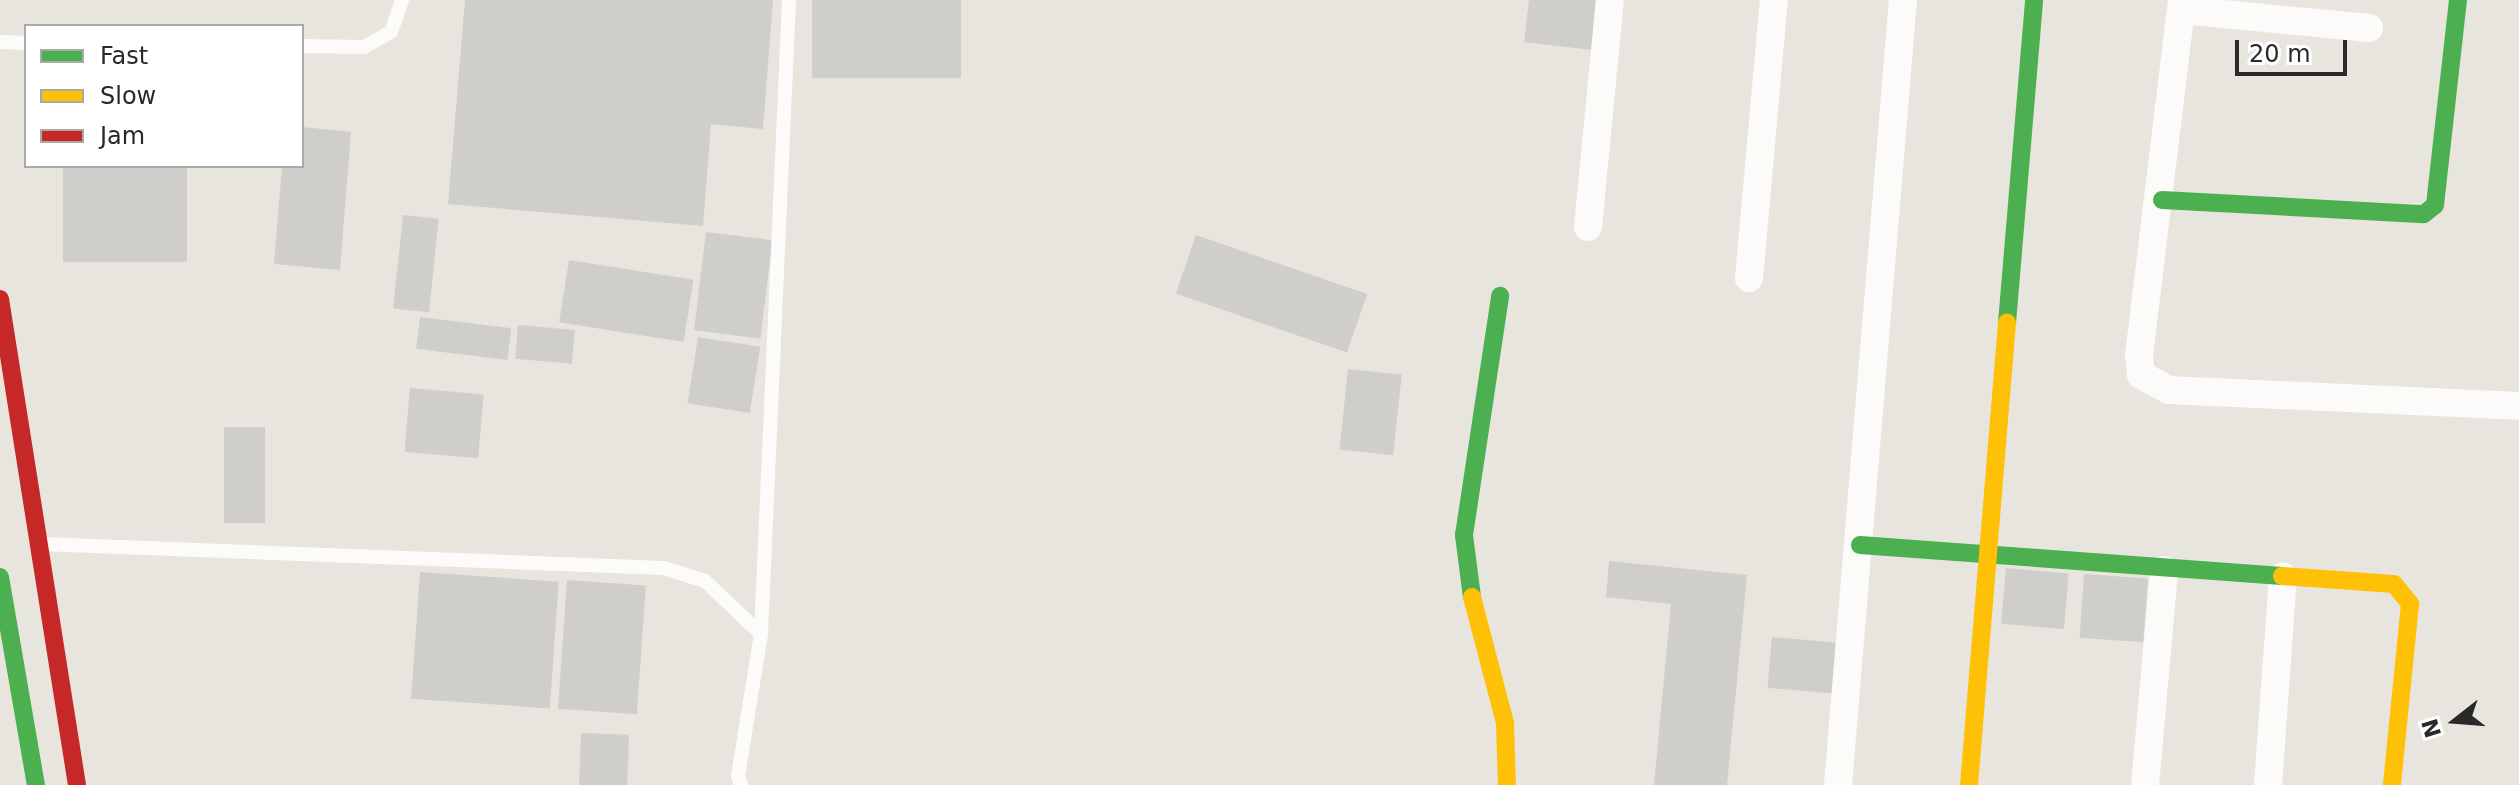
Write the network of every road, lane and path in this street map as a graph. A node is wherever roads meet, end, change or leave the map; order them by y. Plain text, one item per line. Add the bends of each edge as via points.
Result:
1 (402, 0) edge
2 (789, 0) edge
3 (1610, 0) edge
4 (1774, 0) edge
5 (1903, 0) edge
6 (2034, 0) edge
7 (2458, 0) edge
8 (2182, 5) edge
9 (2369, 28) dead end
10 (0, 42) edge
11 (24, 43) edge
12 (304, 46) edge
13 (2162, 200) junction
14 (1588, 227) dead end
15 (1749, 278) dead end
16 (1500, 296) dead end
17 (0, 299) edge
18 (2519, 406) edge
19 (42, 544) junction
20 (1860, 545) junction
21 (1990, 558) junction
22 (2164, 570) junction
23 (0, 577) edge
24 (2283, 577) junction
25 (761, 634) junction
26 (36, 785) edge
27 (77, 785) edge
28 (741, 785) edge
29 (1507, 785) edge
30 (1838, 785) edge
31 (1969, 785) edge
32 (2145, 785) edge
33 (2268, 785) edge
34 (2392, 785) edge

1 - 12 lane via 391,32 364,47
2 - 25 lane
3 - 14 street
4 - 15 street
5 - 20 street
6 - 21 street
7 - 13 street via 2435,205 2424,214
8 - 9 street
8 - 13 street
10 - 11 lane
13 - 18 street via 2139,355 2141,375 2151,385
16 - 29 street via 1464,535 1468,582 1505,723
17 - 19 street
19 - 25 lane via 664,568 705,581
19 - 27 street
20 - 21 street
20 - 30 street
21 - 22 street
21 - 31 street
22 - 24 street
22 - 32 street
23 - 26 street
24 - 33 street
24 - 34 street via 2394,584 2404,591 2410,604
25 - 28 lane via 738,776

